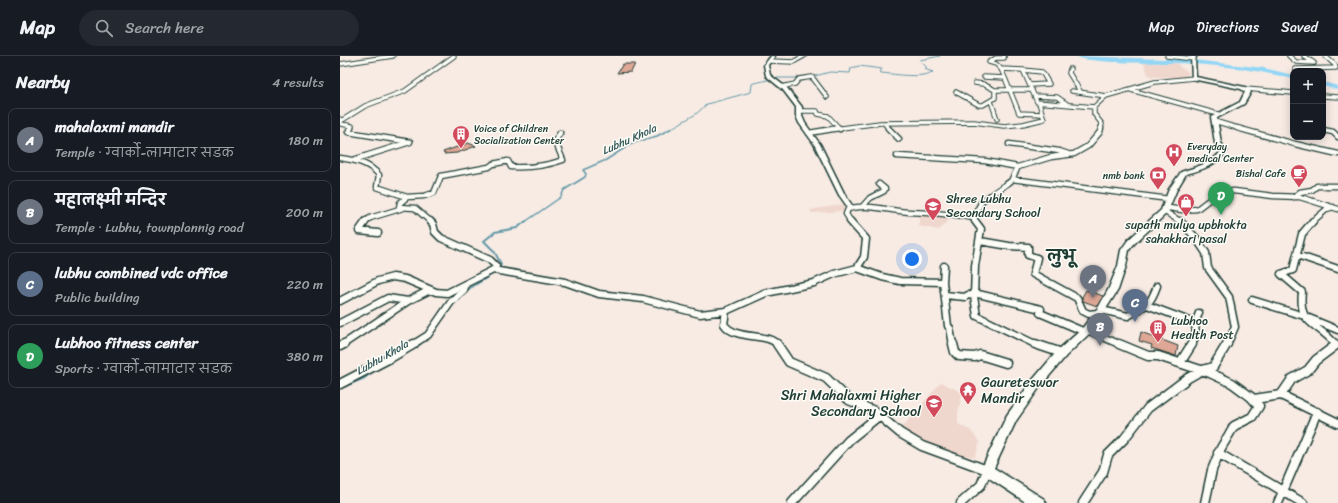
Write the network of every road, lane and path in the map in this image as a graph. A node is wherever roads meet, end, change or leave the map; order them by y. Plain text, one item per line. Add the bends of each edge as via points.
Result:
1 (393, 56) edge
2 (454, 56) edge
3 (773, 56) edge
4 (804, 56) edge
5 (1004, 56) edge
6 (1167, 56) edge
7 (1290, 56) edge
8 (1304, 56) edge
9 (1326, 56) edge
10 (1194, 59) edge
11 (770, 61) junction
12 (1314, 63) junction
13 (340, 64) edge
14 (1321, 68) edge
15 (1326, 68) edge
16 (1001, 69) junction
17 (1070, 69) dead end
18 (1023, 70) junction
19 (984, 77) dead end
20 (1005, 78) junction
21 (1194, 78) junction
22 (975, 83) dead end
23 (1030, 85) junction
24 (781, 86) junction
25 (1246, 89) junction
26 (995, 90) junction
27 (1010, 90) junction
28 (1032, 90) junction
29 (1131, 90) junction
30 (1072, 91) dead end
31 (1080, 91) junction
32 (956, 92) dead end
33 (1290, 93) edge
34 (1035, 96) junction
35 (1106, 96) junction
36 (1326, 96) edge
37 (827, 97) dead end
38 (1338, 97) edge
39 (990, 101) junction
40 (1039, 103) junction
41 (1067, 104) junction
42 (1094, 107) junction
43 (799, 112) junction
44 (1042, 114) junction
45 (1218, 114) junction
46 (997, 119) dead end
47 (340, 120) edge
48 (1214, 121) junction
49 (884, 123) junction
50 (840, 129) junction
51 (1326, 131) edge
52 (560, 133) dead end
53 (809, 134) junction
54 (1338, 137) edge
55 (900, 139) dead end
56 (1009, 144) dead end
57 (1338, 154) edge
58 (1070, 155) junction
59 (897, 156) dead end
60 (340, 158) edge
61 (353, 160) junction
62 (1018, 168) junction
63 (1012, 179) junction
64 (879, 184) dead end
65 (1338, 186) edge
66 (407, 197) junction
67 (1294, 197) junction
68 (1169, 199) junction
69 (409, 207) junction
70 (862, 207) junction
71 (851, 208) junction
72 (1335, 208) edge
73 (1164, 211) junction
74 (974, 218) junction
75 (378, 233) dead end
76 (980, 241) junction
77 (1297, 256) junction
78 (944, 266) dead end
79 (858, 268) junction
80 (1338, 269) edge
81 (497, 271) junction
82 (943, 282) junction
83 (466, 284) junction
84 (1157, 286) dead end
85 (430, 290) junction
86 (974, 295) junction
87 (945, 296) junction
88 (1252, 300) dead end
89 (340, 301) edge
90 (408, 302) junction
91 (1147, 305) junction
92 (1101, 310) junction
93 (726, 311) junction
94 (1199, 313) dead end
95 (1304, 316) junction
96 (1195, 323) junction
97 (340, 324) edge
98 (1338, 330) edge
99 (1086, 331) junction
100 (340, 346) edge
101 (1062, 353) junction
102 (1006, 363) dead end
103 (1180, 363) junction
104 (1202, 370) junction
105 (340, 384) edge
106 (1281, 395) junction
107 (1254, 399) junction
108 (1317, 412) junction
109 (880, 415) junction
110 (1338, 423) edge
111 (1218, 453) junction
112 (987, 470) junction
113 (1282, 490) junction
114 (792, 503) edge
115 (961, 503) edge
116 (1039, 503) edge
117 (1083, 503) edge
118 (1205, 503) edge
119 (1278, 503) edge
120 (1303, 503) edge

1 - 13 street
2 - 47 street via 405,91 365,106
3 - 11 street
4 - 11 street via 793,62
5 - 16 street via 990,62
6 - 10 street
7 - 12 street via 1296,62
8 - 12 street
9 - 15 street via 1336,67
10 - 21 main road
11 - 24 street via 766,65 770,79
12 - 14 street
16 - 18 street
16 - 20 street
17 - 31 street via 1069,74
18 - 23 street
18 - 23 street via 1042,72 1049,84
19 - 20 street
20 - 27 street
21 - 25 main road
21 - 29 street via 1155,82
22 - 26 street
23 - 28 street
24 - 37 street via 812,77
24 - 43 street via 799,107
25 - 33 street
25 - 45 main road via 1248,92 1242,103
26 - 27 street
26 - 39 street via 995,98
27 - 28 street
27 - 44 street via 1019,113
28 - 34 street
29 - 35 street
29 - 45 street
30 - 31 street
31 - 35 street
32 - 39 street via 979,104 983,105
34 - 40 street
34 - 41 street via 1059,97
35 - 42 street
36 - 38 street
39 - 46 street
40 - 41 street
40 - 44 street
41 - 42 street
42 - 58 street via 1094,114 1102,124 1100,132 1088,146
43 - 50 street via 817,111 818,114 828,116
43 - 53 street
44 - 49 street via 1044,119 1037,122 1004,126 974,122
45 - 48 main road
47 - 61 street via 341,124 352,126 348,132 410,142
48 - 57 street
48 - 68 main road via 1218,143 1224,151 1219,158 1183,173
49 - 50 street via 854,125
49 - 55 street
50 - 53 street
51 - 54 street via 1333,132
52 - 66 street via 555,141 563,160 531,168 511,167 508,161 440,176 434,193
53 - 71 street via 817,144
56 - 58 street
58 - 62 street via 1052,157
59 - 62 street via 985,162
60 - 61 street
61 - 66 street via 370,166 378,173 377,187
62 - 63 street
63 - 68 street
63 - 74 street via 982,201
64 - 70 street via 884,191 870,198
65 - 67 street via 1317,186
66 - 69 street via 398,207
67 - 72 street via 1317,201
67 - 73 street via 1222,192 1197,209 1169,208
68 - 73 main road
69 - 75 street via 370,218 359,230
69 - 81 street via 415,208 433,224 434,231 444,242 476,253 493,263
70 - 71 street
70 - 74 street via 948,213
71 - 79 street via 846,214 856,231 866,240 864,258
72 - 77 street via 1327,209 1318,216 1302,234
73 - 92 main road via 1125,250 1113,290
73 - 104 street via 1177,219 1196,238 1206,254 1208,268 1229,297 1232,309 1235,327 1229,341 1214,368
74 - 76 street via 981,229
76 - 86 street via 975,266
76 - 92 street via 1028,247 1028,255 1037,258 1033,274 1077,298 1083,311 1089,314
77 - 80 street
77 - 95 street via 1293,270 1281,274 1302,292 1300,302
78 - 82 street
79 - 82 street via 900,281
79 - 93 street via 834,274 814,283 766,293
81 - 83 street
81 - 93 street via 565,282 600,294 643,299 695,314
82 - 87 street
83 - 85 street via 446,293
83 - 105 street via 428,335 373,368
84 - 91 street via 1152,300
85 - 89 street via 402,277 391,277 382,279
85 - 90 street
86 - 87 street
86 - 99 street via 1041,309 1040,313
86 - 101 street via 977,316 1044,348
87 - 102 street via 948,326 955,352 959,356 980,356
88 - 95 street
90 - 97 street via 388,298
90 - 100 street
91 - 92 street via 1128,316
91 - 96 street
92 - 99 main road
93 - 109 street via 726,327 745,336 776,342 789,362 826,378 849,400
94 - 96 street
95 - 98 street
95 - 106 street via 1336,345 1316,360 1308,370 1292,379
96 - 103 street via 1196,336
99 - 101 main road
99 - 103 street via 1148,356 1155,354
101 - 112 main road via 1035,384 1011,418
103 - 104 street
104 - 107 street via 1233,383
104 - 117 street via 1148,408 1108,455 1103,472
106 - 107 street
106 - 108 street
107 - 111 street via 1259,406 1256,414 1247,422 1234,426
108 - 110 street
108 - 113 street
109 - 112 street via 900,433 922,446
109 - 114 street via 849,440
111 - 113 street
111 - 118 street via 1207,484
112 - 115 street via 981,485
112 - 116 main road
113 - 119 street
113 - 120 street

